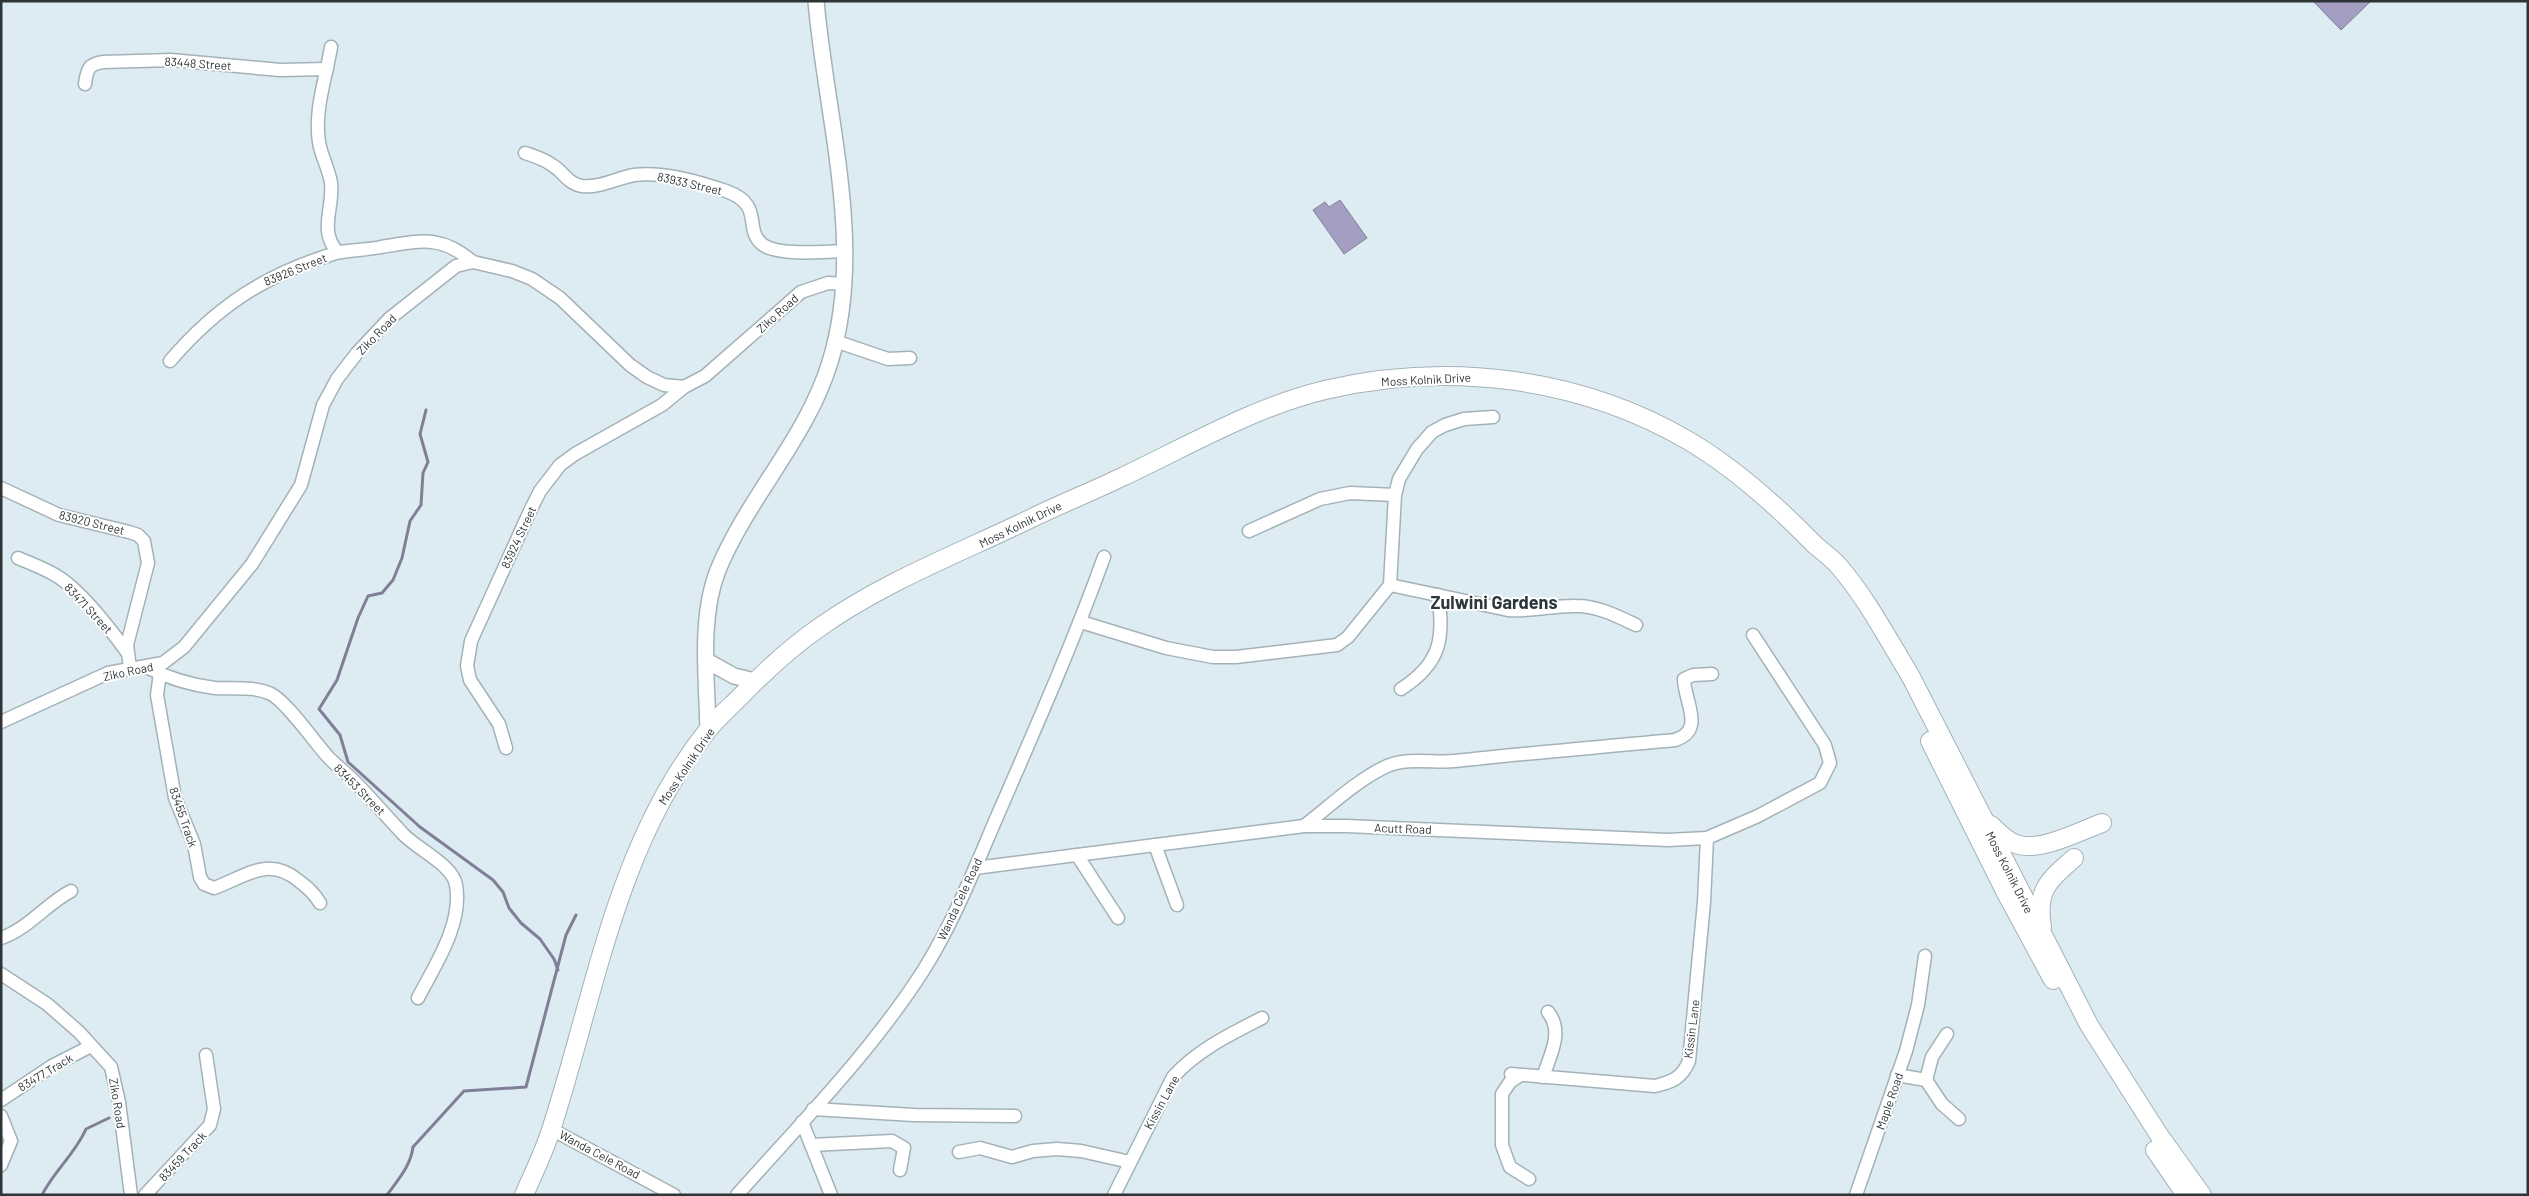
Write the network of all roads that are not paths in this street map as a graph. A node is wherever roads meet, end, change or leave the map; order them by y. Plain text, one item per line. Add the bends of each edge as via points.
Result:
1 (816, 1) edge
2 (331, 47) dead end
3 (327, 69) junction
4 (84, 84) dead end
5 (525, 153) dead end
6 (843, 251) junction
7 (338, 252) junction
8 (473, 262) junction
9 (845, 284) junction
10 (835, 341) junction
11 (910, 358) dead end
12 (170, 361) dead end
13 (684, 387) junction
14 (1493, 417) dead end
15 (1, 488) edge
16 (1396, 495) junction
17 (1249, 531) dead end
18 (1820, 550) junction
19 (1104, 557) dead end
20 (18, 558) dead end
21 (1390, 585) junction
22 (1438, 595) junction
23 (1081, 622) junction
24 (1636, 625) dead end
25 (1753, 635) dead end
26 (127, 652) junction
27 (707, 661) junction
28 (146, 667) junction
29 (130, 668) junction
30 (160, 674) junction
31 (1712, 674) dead end
32 (756, 681) junction
33 (1400, 689) dead end
34 (1, 722) edge
35 (708, 730) junction
36 (506, 748) dead end
37 (1983, 818) junction
38 (2102, 823) dead end
39 (1304, 826) junction
40 (1707, 838) junction
41 (1155, 845) junction
42 (1077, 855) junction
43 (2074, 858) dead end
44 (975, 868) junction
45 (71, 891) dead end
46 (320, 903) dead end
47 (1178, 905) dead end
48 (1118, 918) dead end
49 (2044, 936) junction
50 (1, 938) edge
51 (1925, 956) dead end
52 (1, 974) edge
53 (418, 998) dead end
54 (1548, 1012) dead end
55 (1262, 1018) dead end
56 (1947, 1034) dead end
57 (91, 1046) junction
58 (206, 1055) dead end
59 (1898, 1075) junction
60 (1543, 1077) junction
61 (1926, 1080) junction
62 (1, 1100) edge
63 (813, 1109) junction
64 (1, 1116) edge
65 (1015, 1116) dead end
66 (1959, 1119) dead end
67 (802, 1122) junction
68 (551, 1129) junction
69 (811, 1145) junction
70 (959, 1152) dead end
71 (1130, 1162) junction
72 (1, 1165) edge
73 (900, 1170) dead end
74 (1529, 1178) dead end
75 (131, 1195) edge
76 (145, 1195) edge
77 (524, 1195) edge
78 (674, 1195) edge
79 (737, 1195) edge
80 (831, 1195) edge
81 (1114, 1195) edge
82 (1856, 1195) edge
83 (2186, 1195) edge
84 (2202, 1195) edge

1 - 6 street via 842,206
2 - 3 street
3 - 4 street, 83448 Street via 280,70 171,60 103,62 89,66
3 - 7 street via 318,112 319,141 331,182 327,232 329,241
5 - 6 street, 83933 Street via 551,164 574,184 600,185 651,174 737,196 749,207 757,238 770,249
6 - 9 street
7 - 8 street, 83926 Street via 430,241 458,249
7 - 12 street, 83926 Street via 261,282 240,295 215,314
8 - 13 street via 532,279 560,298 630,365 664,385
8 - 28 street, Ziko Road via 456,266 438,278 389,319 357,353 337,379 323,405 301,485 252,564 184,648 163,663
9 - 10 street
9 - 13 street, Ziko Road via 828,283 801,292 705,376
10 - 11 street via 888,359
10 - 27 street via 810,412 737,531 718,572 706,614
13 - 36 street, 83924 Street via 662,405 560,465 530,510 471,641 468,661 470,680 493,711
14 - 16 street via 1464,419 1432,432 1408,462 1399,479
15 - 26 street, 83920 Street via 59,515 129,532 144,541 148,563
16 - 17 street via 1350,493 1320,499
16 - 21 street
18 - 32 main road, Moss Kolnik Drive via 1789,517 1718,461 1688,441 1618,407 1548,386 1485,376 1403,378 1324,390 1286,402 1204,437 876,593 821,626 773,663
18 - 37 main road, Moss Kolnik Drive via 1835,561 1884,632 1911,677
18 - 83 main road, Moss Kolnik Drive via 1866,620 1896,674 2081,1034
19 - 23 street, Wanda Cele Road
20 - 26 street, 83471 Street via 66,582
21 - 22 street
21 - 23 street via 1348,637 1328,646 1213,657 1166,648
22 - 24 street via 1521,611 1588,607
22 - 33 street via 1441,632 1435,653 1418,678
23 - 44 street, Wanda Cele Road
25 - 40 street, Acutt Road via 1825,745 1830,763 1820,783 1758,816
26 - 29 street, 83920 Street
27 - 32 street via 734,676
27 - 35 street
28 - 29 street, Ziko Road
28 - 30 street, 83453 Street
29 - 34 street, Ziko Road via 87,681
30 - 46 street, 83455 Track via 157,695 175,798 194,844 204,884 214,888 250,872 278,869 312,891
30 - 53 street, 83453 Street via 189,683 257,690 274,695 407,839 452,875 457,904 449,937
31 - 39 street via 1684,679 1692,719 1685,737 1594,749 1455,761 1402,762 1378,770
32 - 35 main road, Moss Kolnik Drive
35 - 68 main road, Moss Kolnik Drive via 670,785 630,868 617,902
37 - 38 main road via 2012,842 2028,846 2052,842
37 - 49 main road, Moss Kolnik Drive
39 - 40 street, Acutt Road via 1668,840
39 - 41 street, Acutt Road
40 - 60 street, Kissin Lane via 1689,1061 1685,1071 1676,1080 1655,1086
41 - 42 street, Acutt Road
41 - 47 street
42 - 44 street, Acutt Road
42 - 48 street
43 - 49 main road via 2051,879 2041,896 2039,906
44 - 63 street, Wanda Cele Road via 923,970 872,1041
45 - 50 street
49 - 84 main road, Moss Kolnik Drive via 2089,1025 2159,1135
51 - 59 street, Maple Road via 1918,1005
52 - 57 street, Ziko Road via 47,1004
54 - 60 street via 1557,1030
55 - 71 street, Kissin Lane via 1226,1036 1183,1066 1166,1088
56 - 61 street via 1932,1057
57 - 62 street, 83477 Track via 52,1066
57 - 75 street, Ziko Road via 111,1067 115,1078
58 - 76 street, 83459 Track via 214,1109 210,1125
59 - 61 street
59 - 82 street, Maple Road
60 - 74 street, Kissin Lane via 1516,1075 1502,1094 1502,1145 1510,1166
61 - 66 street via 1942,1104
63 - 65 street via 914,1116
63 - 67 street, Wanda Cele Road
64 - 72 street via 12,1141
67 - 69 street
67 - 79 street, Wanda Cele Road
68 - 77 main road, Moss Kolnik Drive
68 - 78 street, Wanda Cele Road
69 - 73 street via 892,1141 904,1148
69 - 80 street
70 - 71 street via 980,1148 1012,1157 1033,1151 1080,1151
71 - 81 street, Kissin Lane

